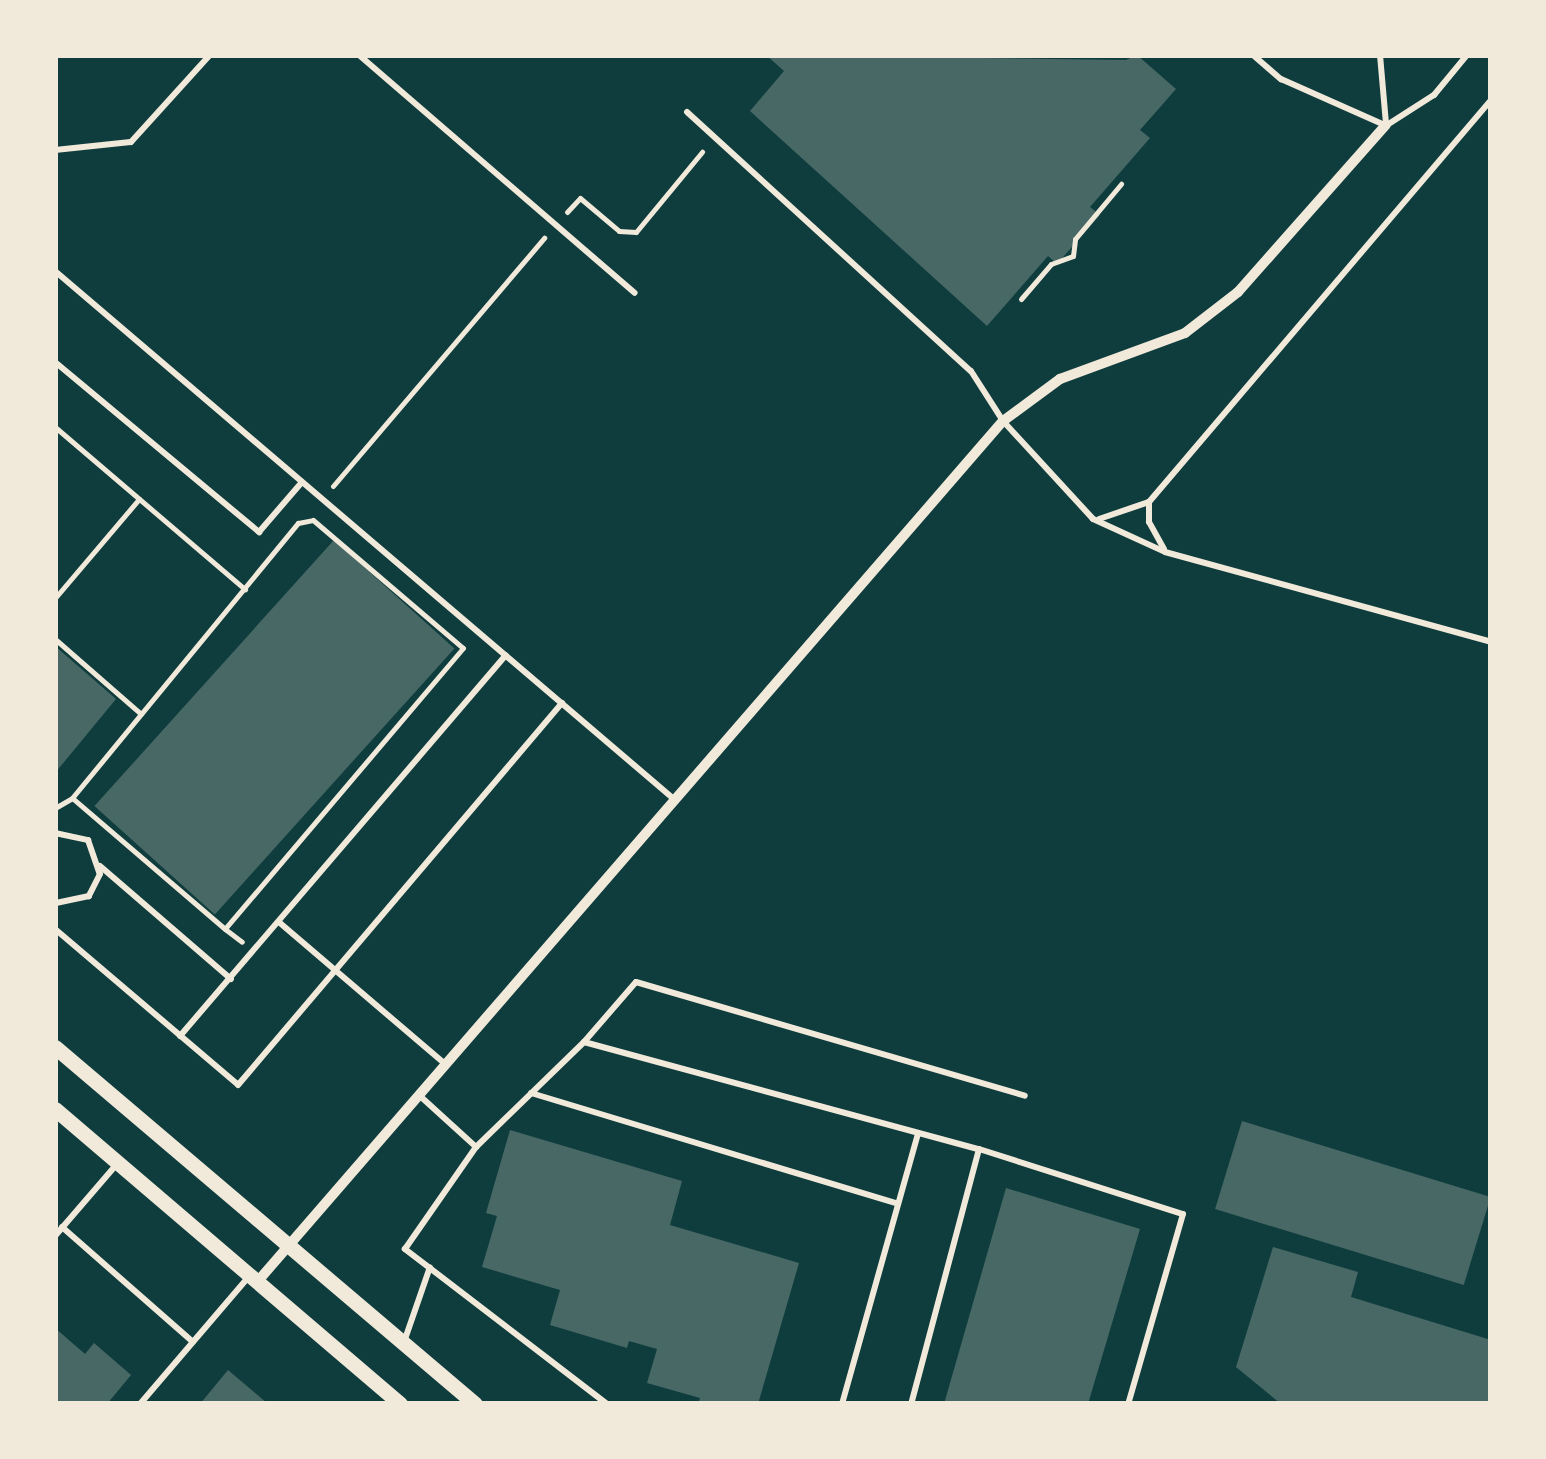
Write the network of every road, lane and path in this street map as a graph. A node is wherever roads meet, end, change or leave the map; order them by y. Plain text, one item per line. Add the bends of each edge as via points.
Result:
1 (210, 55) edge
2 (359, 55) edge
3 (1253, 55) edge
4 (1380, 55) edge
5 (1467, 55) edge
6 (1491, 100) edge
7 (686, 112) dead end
8 (1386, 125) junction
9 (55, 150) edge
10 (702, 152) dead end
11 (1121, 184) dead end
12 (567, 212) dead end
13 (544, 238) dead end
14 (55, 271) edge
15 (636, 293) dead end
16 (1022, 299) dead end
17 (55, 362) edge
18 (1003, 421) junction
19 (55, 427) edge
20 (302, 482) junction
21 (332, 486) dead end
22 (140, 499) junction
23 (1149, 502) junction
24 (1093, 519) junction
25 (1165, 552) junction
26 (244, 589) junction
27 (55, 598) edge
28 (55, 638) edge
29 (1491, 642) edge
30 (506, 655) junction
31 (562, 703) junction
32 (142, 714) junction
33 (72, 798) junction
34 (676, 800) junction
35 (55, 808) edge
36 (55, 833) edge
37 (100, 866) junction
38 (55, 903) edge
39 (280, 923) junction
40 (55, 929) edge
41 (225, 929) junction
42 (242, 942) dead end
43 (335, 970) junction
44 (231, 979) junction
45 (180, 1036) junction
46 (584, 1042) junction
47 (55, 1046) edge
48 (446, 1066) junction
49 (531, 1093) junction
50 (420, 1096) junction
51 (1025, 1096) dead end
52 (55, 1109) edge
53 (918, 1132) junction
54 (476, 1147) junction
55 (979, 1149) junction
56 (118, 1162) junction
57 (898, 1204) junction
58 (62, 1228) junction
59 (55, 1236) edge
60 (292, 1247) junction
61 (430, 1268) junction
62 (254, 1278) junction
63 (193, 1342) junction
64 (404, 1342) junction
65 (140, 1404) edge
66 (400, 1404) edge
67 (475, 1404) edge
68 (606, 1404) edge
69 (842, 1404) edge
70 (911, 1404) edge
71 (1128, 1404) edge

1 - 9 lane via 131,142
2 - 15 lane
3 - 8 lane via 1281,79
4 - 8 lane
5 - 8 lane via 1434,95
6 - 23 lane
7 - 18 lane via 971,371
8 - 18 street via 1238,292 1185,334 1060,379
10 - 12 path via 636,232 619,231 580,198
11 - 16 path via 1075,238 1073,256 1050,264
13 - 21 path
14 - 20 lane
17 - 20 lane via 259,532
18 - 24 lane
18 - 34 street
19 - 22 path
20 - 30 lane
22 - 26 path
22 - 27 path
23 - 24 lane via 1114,518
23 - 25 lane via 1149,522
24 - 25 lane
25 - 29 lane
26 - 32 path
26 - 41 path via 298,523 313,520 464,648
28 - 32 path
30 - 31 lane
30 - 39 lane
31 - 34 lane
31 - 43 lane
32 - 33 path
33 - 35 path
33 - 41 path
34 - 48 street
36 - 37 lane via 88,840
37 - 38 lane via 89,896
37 - 44 lane
39 - 43 lane
39 - 44 lane
40 - 45 lane
41 - 42 path
43 - 45 lane via 238,1085
43 - 48 lane
44 - 45 lane
46 - 49 lane
46 - 51 lane via 636,982
46 - 53 lane
47 - 60 main road
48 - 50 street
49 - 54 lane
49 - 57 lane
50 - 54 lane
50 - 60 street
52 - 56 main road
53 - 55 lane
53 - 57 lane
54 - 61 lane via 406,1249
55 - 70 lane
55 - 71 lane via 1182,1214
56 - 58 lane
56 - 62 main road
57 - 69 lane
58 - 59 lane
58 - 63 lane
60 - 62 street
60 - 64 main road
61 - 64 lane
61 - 68 lane
62 - 63 lane
62 - 66 main road
63 - 65 lane
64 - 67 main road

